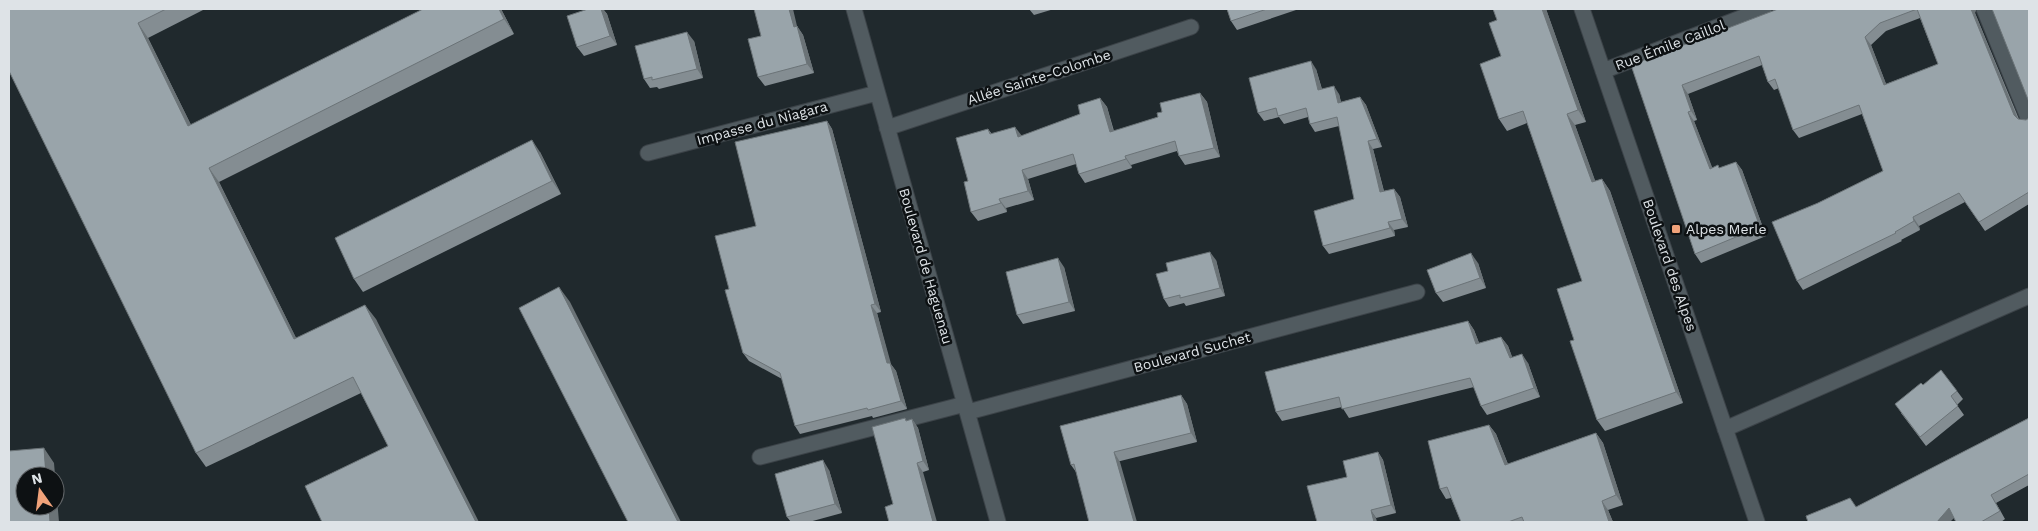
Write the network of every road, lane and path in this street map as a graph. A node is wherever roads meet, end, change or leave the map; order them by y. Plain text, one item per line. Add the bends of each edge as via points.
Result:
1 (854, 9) edge
2 (1582, 9) edge
3 (1764, 9) edge
4 (1984, 9) edge
5 (1191, 27) dead end
6 (1603, 71) junction
7 (877, 93) junction
8 (2029, 120) edge
9 (886, 128) junction
10 (648, 154) dead end
11 (1417, 292) dead end
12 (2029, 296) edge
13 (966, 408) junction
14 (1725, 429) junction
15 (760, 457) dead end
16 (998, 522) edge
17 (1757, 522) edge

1 - 7 street, Boulevard de Haguenau
2 - 6 street, Boulevard des Alpes
3 - 6 street, Rue Émile Caillol
4 - 8 street
5 - 9 street, Allée Sainte-Colombe
6 - 14 street, Boulevard des Alpes
7 - 9 street, Boulevard de Haguenau
7 - 10 street, Impasse du Niagara
9 - 13 street, Boulevard de Haguenau
11 - 13 street, Boulevard Suchet
12 - 14 street
13 - 15 street, Boulevard Suchet
13 - 16 street, Boulevard de Haguenau
14 - 17 street, Boulevard des Alpes

